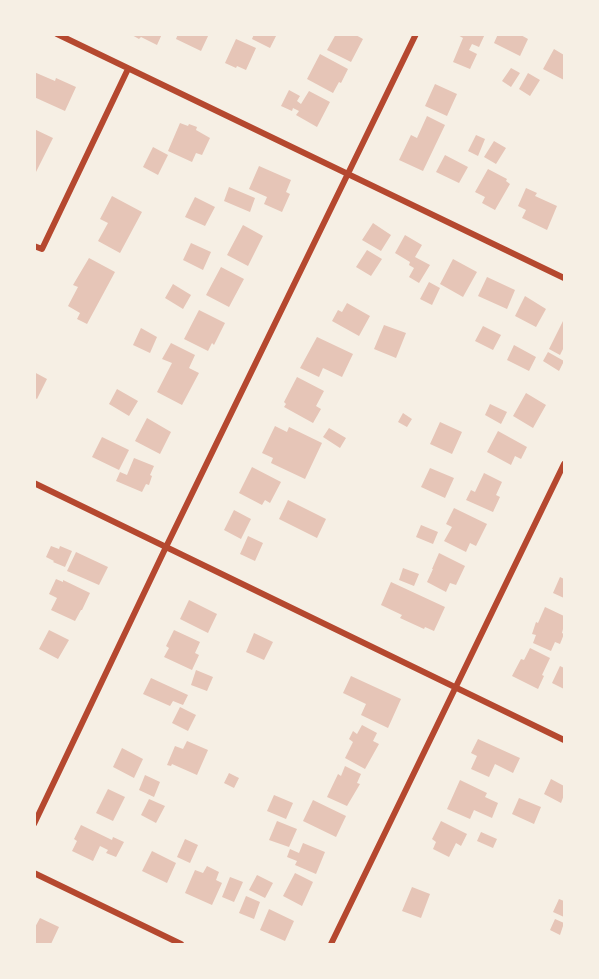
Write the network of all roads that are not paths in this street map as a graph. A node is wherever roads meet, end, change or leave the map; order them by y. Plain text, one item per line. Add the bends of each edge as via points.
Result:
1 (57, 34) edge
2 (416, 34) edge
3 (129, 69) junction
4 (348, 175) junction
5 (34, 246) edge
6 (564, 278) edge
7 (564, 464) edge
8 (34, 483) edge
9 (166, 547) junction
10 (455, 687) junction
11 (564, 740) edge
12 (34, 824) edge
13 (34, 873) edge
14 (181, 945) edge
15 (331, 945) edge

1 - 3 street
2 - 4 street
3 - 4 street
3 - 5 street via 42,249
4 - 6 street
4 - 9 street
7 - 10 street
8 - 9 street
9 - 10 street
9 - 12 street
10 - 11 street
10 - 15 street
13 - 14 street

